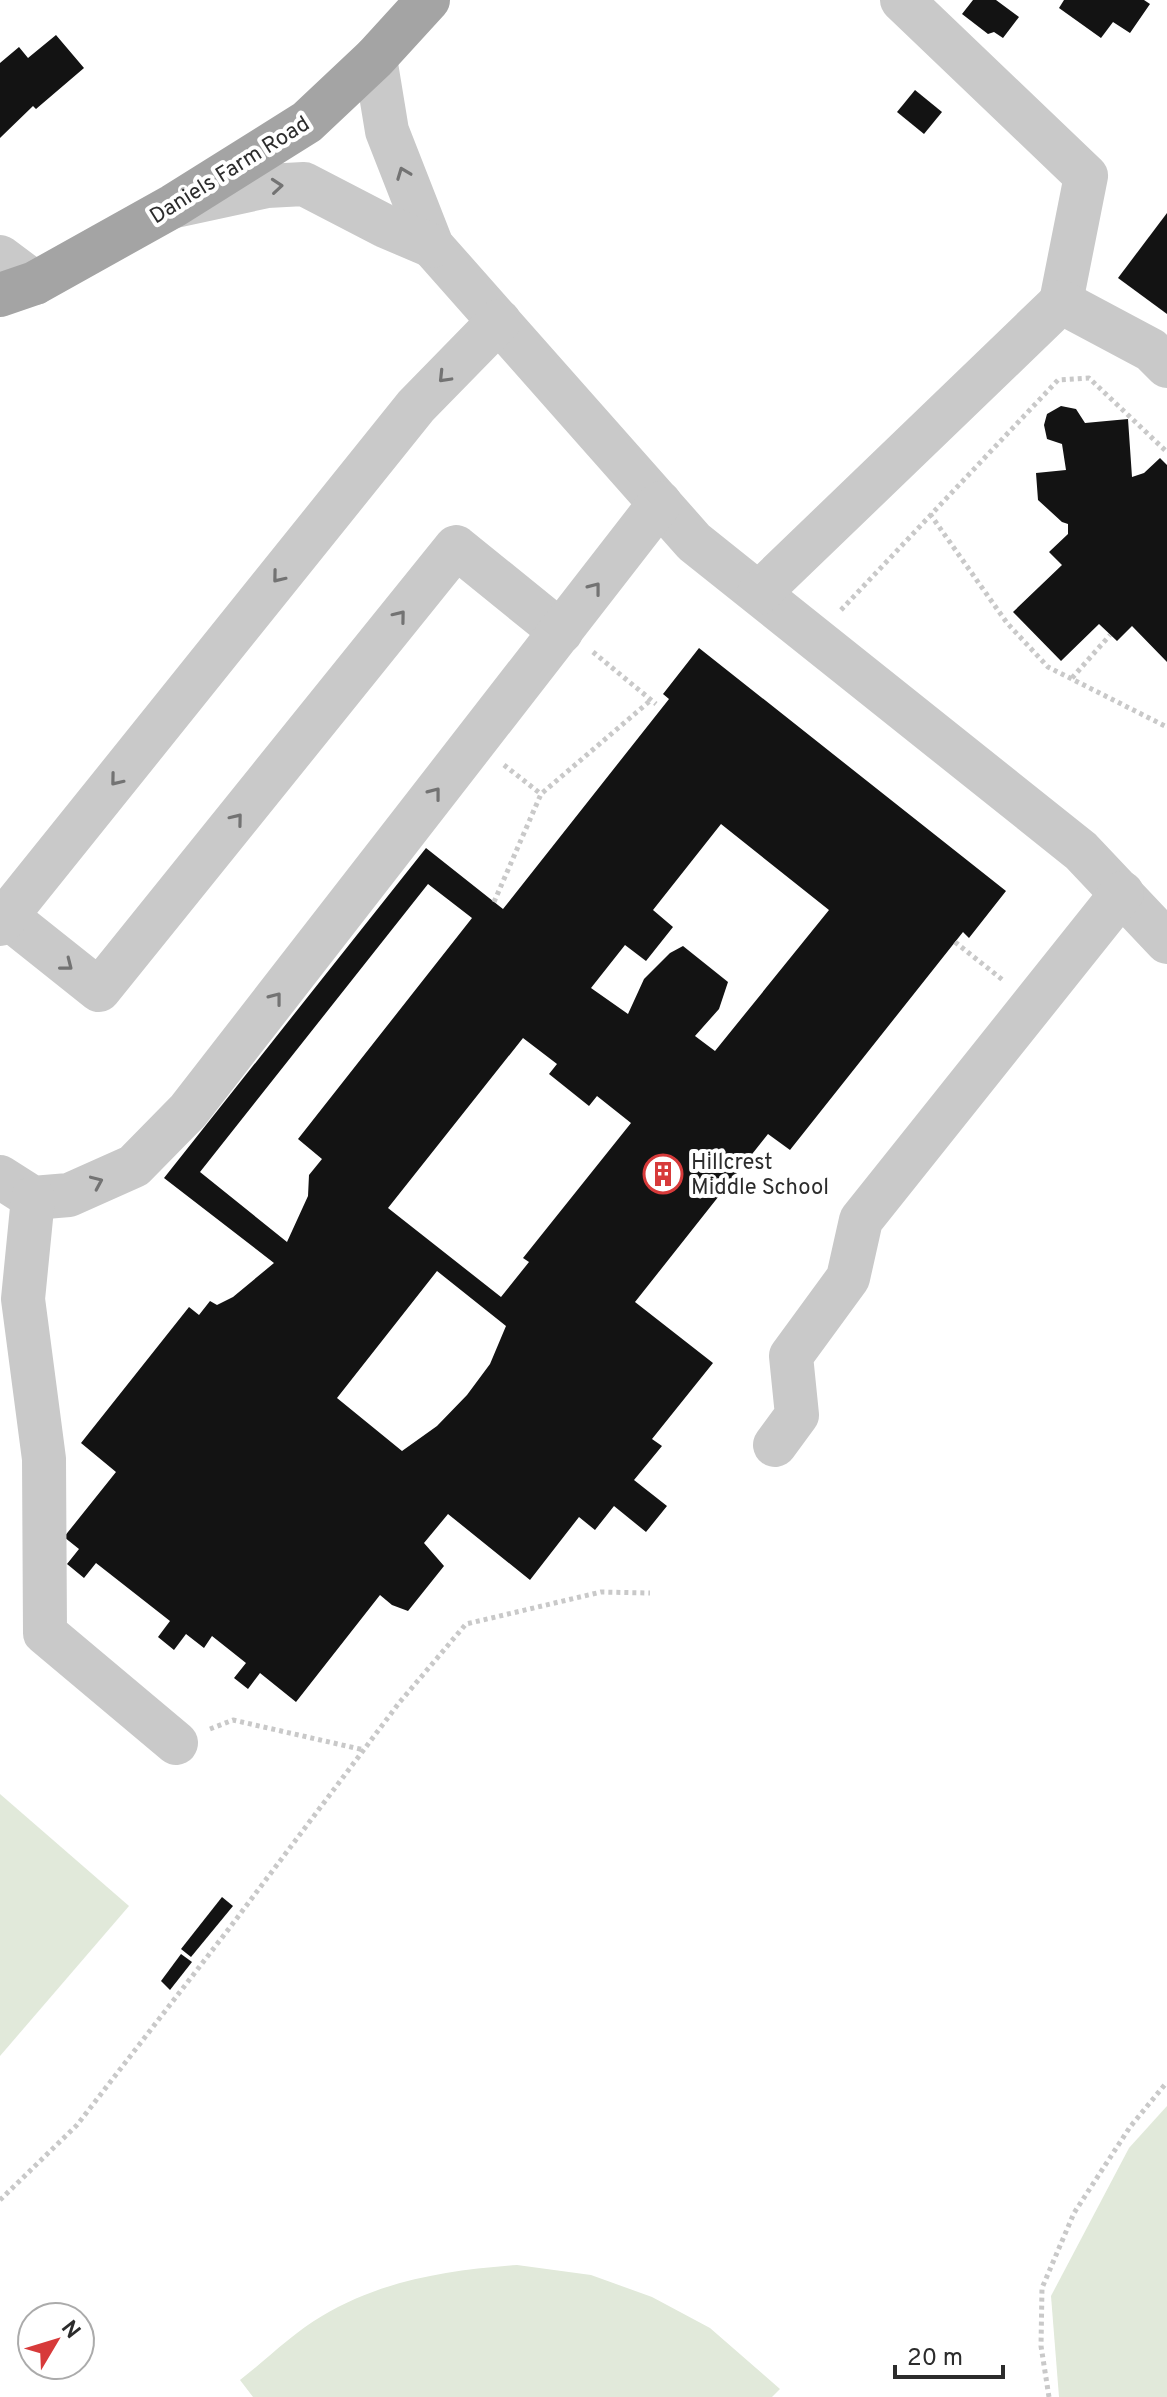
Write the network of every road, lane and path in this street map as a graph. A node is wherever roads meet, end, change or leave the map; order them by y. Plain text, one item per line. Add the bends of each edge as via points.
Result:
1 (428, 0) edge
2 (902, 0) edge
3 (375, 58) junction
4 (173, 206) junction
5 (432, 246) junction
6 (0, 257) edge
7 (18, 289) edge
8 (1061, 302) junction
9 (499, 321) junction
10 (1167, 366) edge
11 (1167, 452) edge
12 (660, 503) junction
13 (930, 514) junction
14 (759, 593) junction
15 (833, 618) dead end
16 (1110, 635) dead end
17 (575, 640) junction
18 (1072, 678) junction
19 (1167, 727) edge
20 (511, 752) dead end
21 (502, 763) junction
22 (493, 775) dead end
23 (541, 794) junction
24 (1122, 893) junction
25 (494, 902) dead end
26 (3, 920) edge
27 (1167, 942) edge
28 (1014, 977) dead end
29 (1008, 984) dead end
30 (16, 1188) edge
31 (775, 1445) dead end
32 (650, 1593) dead end
33 (176, 1743) joint
34 (364, 1750) junction
35 (1167, 2082) edge
36 (0, 2200) edge
37 (1049, 2397) edge

1 - 3 main road, Daniels Farm Road
2 - 8 street via 1086,176
3 - 4 main road, Daniels Farm Road via 307,122
5 -> 3 street via 387,131
4 -> 5 street via 267,186 304,184
4 - 7 main road, Daniels Farm Road
5 - 9 street
6 - 7 street
8 - 10 street via 1151,350
8 - 14 street
9 - 12 street
9 -> 26 street via 416,406
11 - 13 path via 1089,378 1058,380
12 - 14 street via 694,542
17 -> 12 street
13 - 15 path
13 - 18 path via 1007,623 1048,667
14 - 24 street via 1081,851
16 - 18 path
17 - 23 path via 654,702
26 -> 17 street via 99,990 456,547
30 -> 17 street via 69,1195 134,1166 188,1111
18 - 19 path
20 - 21 path
21 - 22 path
21 - 23 path
23 - 25 path
24 - 27 street
24 - 31 street via 861,1220 848,1278 791,1356 797,1415
28 - 29 path
30 - 33 street via 23,1299 44,1459 45,1633
32 - 34 path via 601,1592 466,1624
33 - 34 path via 233,1720
34 - 36 path via 77,2125
35 - 37 path via 1130,2127 1074,2213 1042,2288 1041,2346

